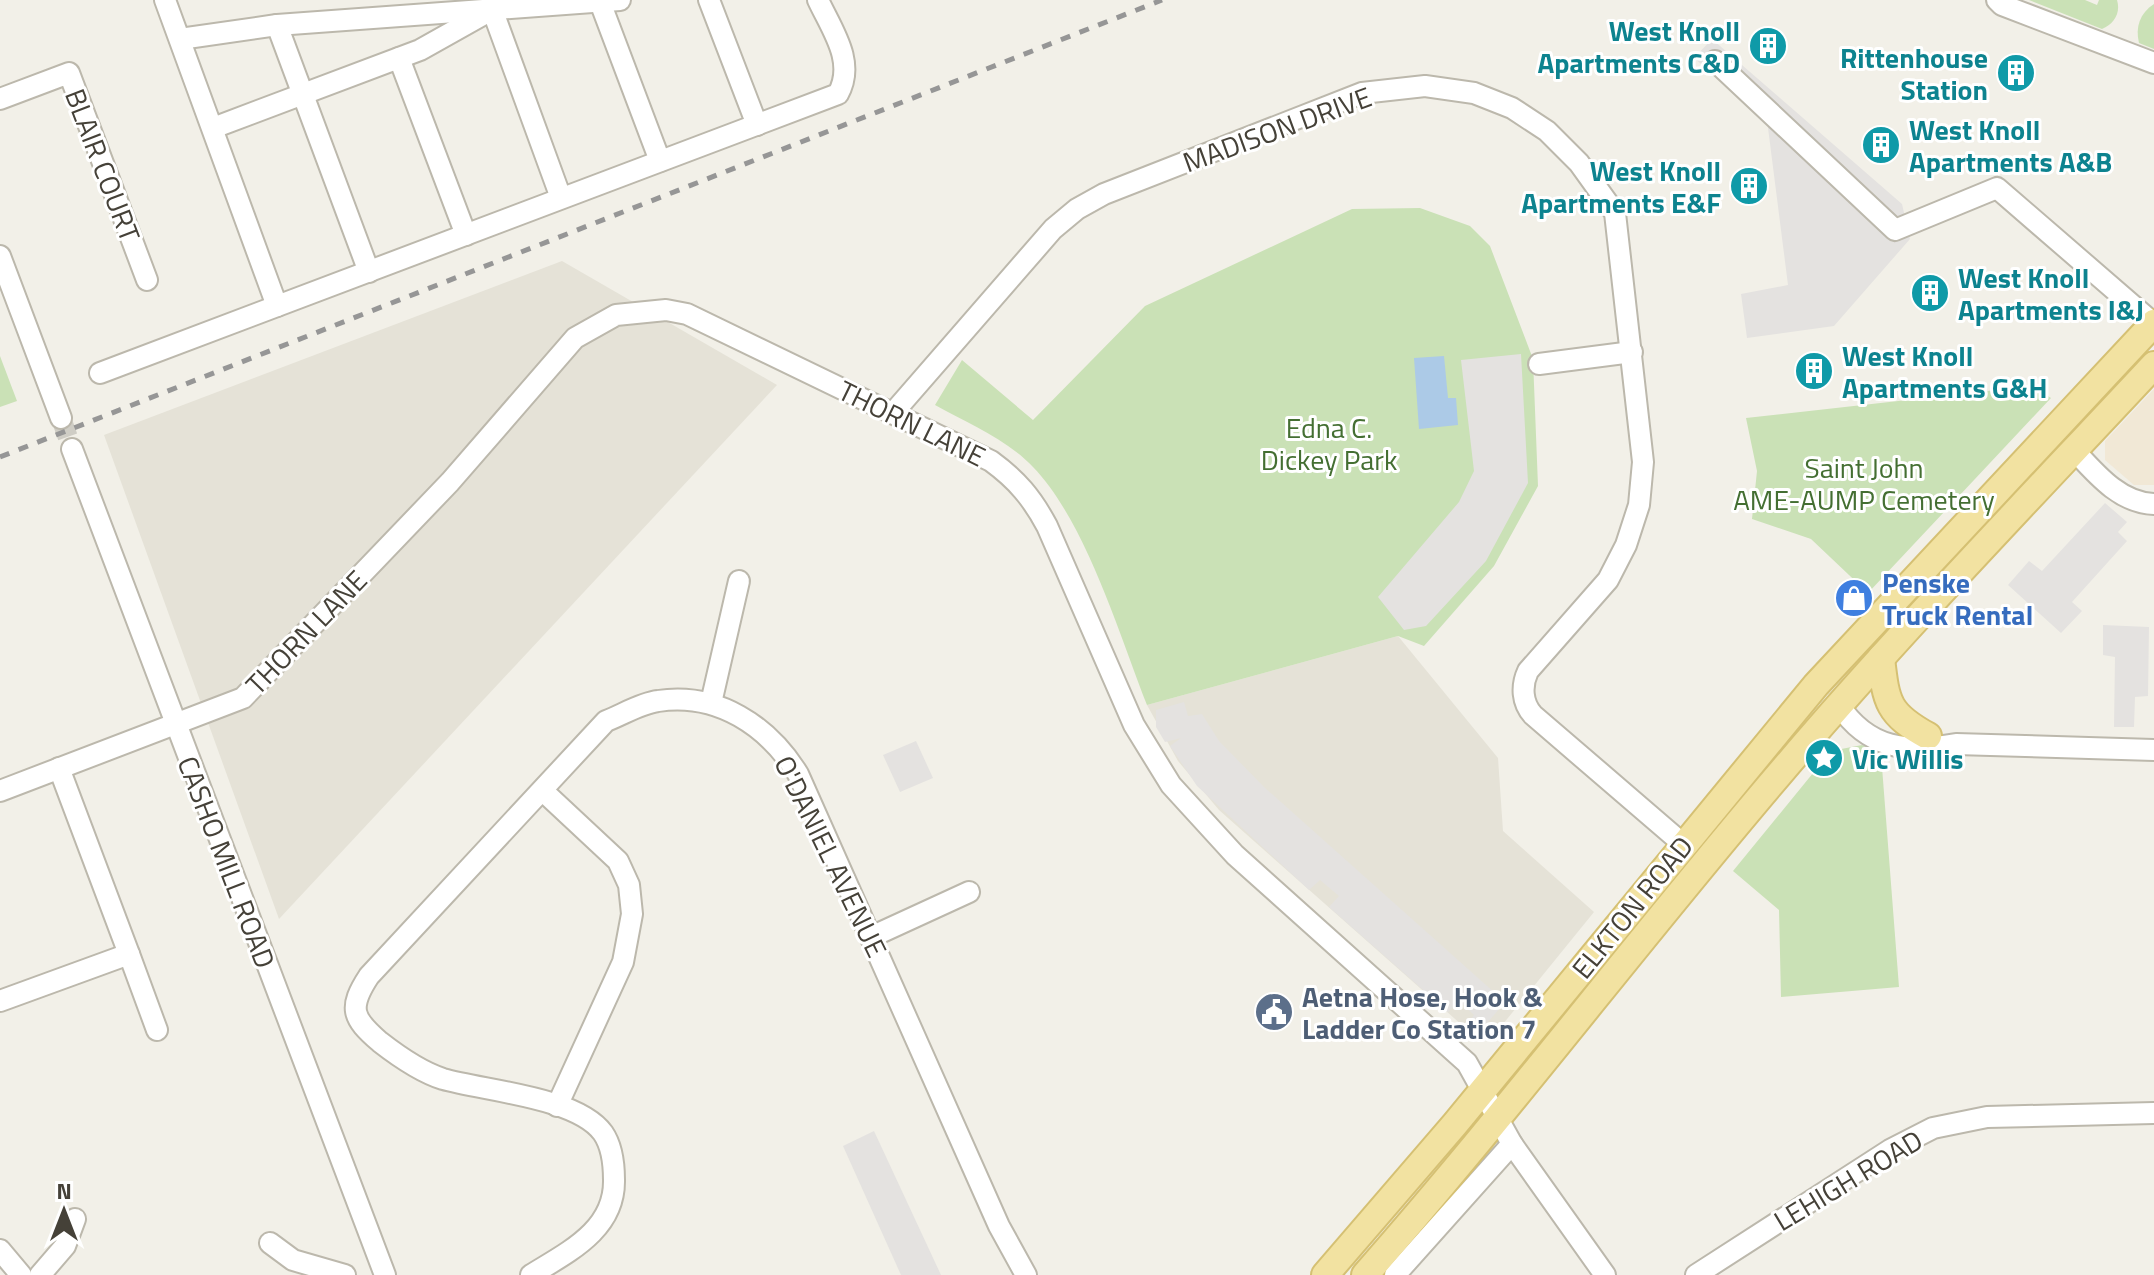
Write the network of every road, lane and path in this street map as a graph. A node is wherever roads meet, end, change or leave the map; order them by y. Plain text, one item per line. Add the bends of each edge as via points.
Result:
1 (165, 0) edge
2 (709, 0) edge
3 (818, 0) edge
4 (1997, 0) edge
5 (610, 1) edge
6 (493, 5) edge
7 (277, 25) junction
8 (180, 39) junction
9 (399, 58) junction
10 (1715, 61) dead end
11 (2154, 63) edge
12 (303, 95) junction
13 (0, 99) edge
14 (757, 125) junction
15 (213, 128) junction
16 (660, 161) junction
17 (561, 198) junction
18 (466, 235) junction
19 (0, 256) edge
20 (369, 272) junction
21 (147, 280) dead end
22 (277, 306) junction
23 (2154, 323) edge
24 (1632, 352) junction
25 (1539, 364) dead end
26 (2153, 366) edge
27 (100, 373) dead end
28 (893, 413) junction
29 (61, 418) tunnel mouth
30 (72, 449) tunnel mouth
31 (2074, 450) junction
32 (2154, 504) edge
33 (739, 581) dead end
34 (1881, 658) junction
35 (1816, 685) junction
36 (711, 703) junction
37 (1839, 705) junction
38 (174, 724) junction
39 (1928, 736) junction
40 (1956, 744) junction
41 (2154, 750) edge
42 (59, 768) junction
43 (0, 791) edge
44 (543, 791) junction
45 (1683, 844) junction
46 (969, 892) dead end
47 (871, 937) junction
48 (129, 954) junction
49 (0, 1001) edge
50 (157, 1030) dead end
51 (1482, 1091) junction
52 (557, 1106) junction
53 (2154, 1113) edge
54 (1498, 1120) junction
55 (1512, 1144) junction
56 (75, 1219) dead end
57 (270, 1243) dead end
58 (0, 1250) edge
59 (21, 1275) edge
60 (40, 1275) edge
61 (345, 1275) edge
62 (385, 1275) edge
63 (531, 1275) edge
64 (1026, 1275) edge
65 (1325, 1275) edge
66 (1365, 1275) edge
67 (1395, 1275) edge
68 (1605, 1275) edge
69 (1696, 1275) edge

1 - 8 street
2 - 14 street
3 - 14 street via 843,54 847,79 838,94
4 - 11 street
5 - 6 street
5 - 16 street
6 - 7 street
6 - 9 street
6 - 17 street
7 - 8 street
7 - 12 street
8 - 15 street
9 - 12 street
9 - 18 street
10 - 23 street via 1895,230 1997,188
12 - 15 street
12 - 20 street
13 - 21 street, BLAIR COURT via 69,73
14 - 16 street
15 - 22 street
16 - 17 street
17 - 18 street
18 - 20 street
19 - 29 street
20 - 22 street
22 - 27 street
23 - 26 main road
23 - 35 main road, ELKTON ROAD
24 - 25 street
24 - 28 street, MADISON DRIVE via 1615,213 1579,163 1547,131 1512,108 1449,88 1396,88 1362,93 1077,209 1053,229
24 - 45 street, MADISON DRIVE via 1643,462 1639,505 1608,580 1528,671 1525,702 1533,715
26 - 31 main road, ELKTON ROAD
28 - 38 street, THORN LANE via 687,314 666,310 616,315 575,338 450,482 263,680 243,698
28 - 51 street, THORN LANE via 991,461 1032,498 1134,725 1171,785 1219,839 1467,1063
30 - 38 street, CASHO MILL ROAD
31 - 32 street via 2130,500
31 - 34 main road, ELKTON ROAD
33 - 36 street
34 - 37 main road, ELKTON ROAD
34 - 39 main road via 1891,710
35 - 37 street
35 - 45 main road, ELKTON ROAD
36 - 44 street, O'DANIEL AVENUE via 658,701 606,721
36 - 47 street, O'DANIEL AVENUE via 749,721 785,753
37 - 39 street via 1894,731
37 - 40 street via 1855,729 1891,745 1929,749
37 - 54 main road, ELKTON ROAD
38 - 42 street, THORN LANE
38 - 62 street, CASHO MILL ROAD
39 - 40 street
40 - 41 street
42 - 43 street, THORN LANE
42 - 48 street
44 - 52 street via 618,861 629,885 632,914 623,962
44 - 52 street, O'DANIEL AVENUE via 369,976 355,996 355,1014 397,1055 440,1078
45 - 51 main road, ELKTON ROAD
46 - 47 street
47 - 64 street, O'DANIEL AVENUE via 999,1226
48 - 49 street
48 - 50 street
51 - 54 street, THORN LANE
51 - 65 main road, ELKTON ROAD
52 - 63 street via 602,1132 614,1161 615,1190 609,1210 586,1241
53 - 69 street, LEHIGH ROAD via 1987,1117 1933,1128
54 - 55 street, THORN LANE
54 - 66 main road, ELKTON ROAD
55 - 67 street
55 - 68 street, THORN LANE
56 - 60 street via 65,1246
57 - 61 street via 293,1260
58 - 59 street

